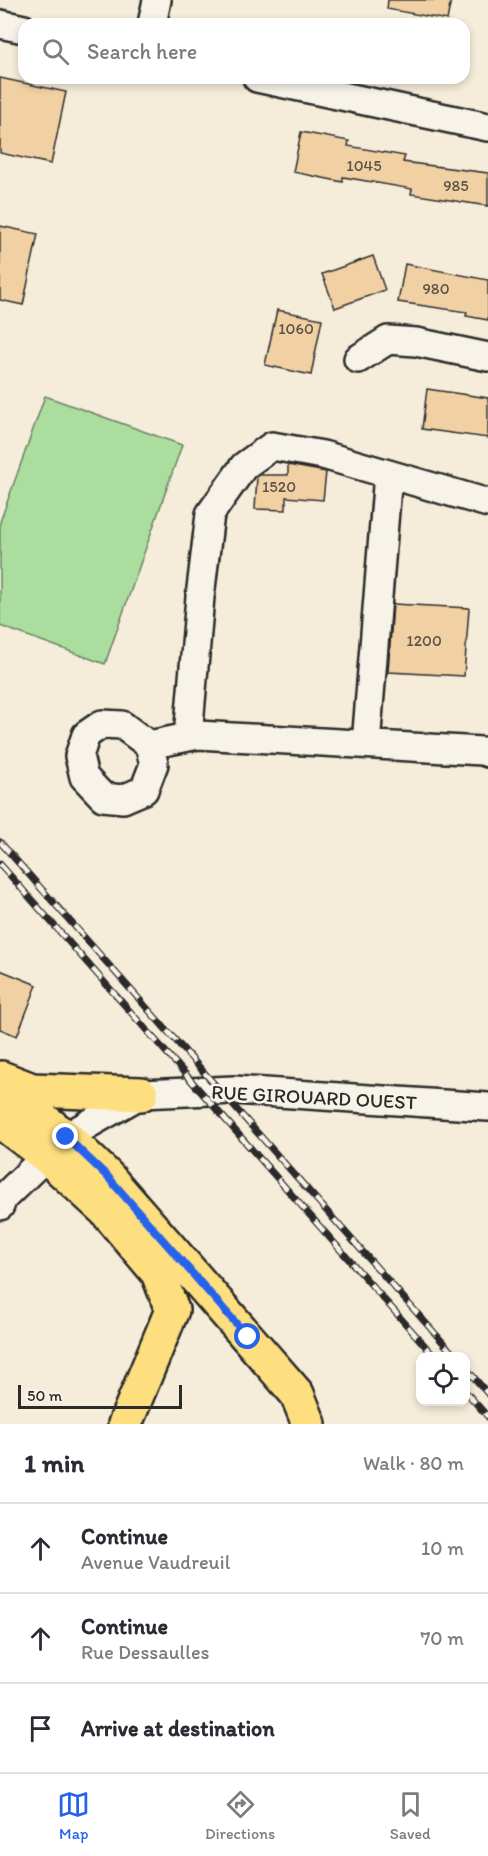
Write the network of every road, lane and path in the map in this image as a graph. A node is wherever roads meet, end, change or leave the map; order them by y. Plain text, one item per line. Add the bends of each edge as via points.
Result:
1 (157, 0) edge
2 (153, 18) edge
3 (0, 24) edge
4 (18, 28) edge
5 (284, 84) edge
6 (488, 127) edge
7 (488, 357) edge
8 (358, 359) dead end
9 (388, 474) junction
10 (488, 503) edge
11 (188, 737) junction
12 (366, 744) junction
13 (149, 745) dead end
14 (488, 753) edge
15 (0, 1077) edge
16 (0, 1086) edge
17 (141, 1094) junction
18 (488, 1107) edge
19 (0, 1121) edge
20 (56, 1146) junction
21 (0, 1206) edge
22 (216, 1303) junction
23 (172, 1310) junction
24 (125, 1424) edge
25 (309, 1424) edge

1 - 2 street
3 - 4 street
5 - 6 street
7 - 8 street via 388,340
9 - 10 street
9 - 11 street via 322,454 272,446 244,466 210,514
9 - 12 street
11 - 12 street
11 - 13 street
12 - 14 street
15 - 17 main road via 32,1090
16 - 20 main road
17 - 18 street, RUE GIROUARD OUEST via 234,1090
17 - 20 street
19 - 20 main road
20 - 21 street via 3,1198
20 - 22 main road via 107,1176
20 - 23 main road via 158,1273
22 - 23 main road via 192,1302
22 - 25 main road via 297,1394
23 - 24 main road

